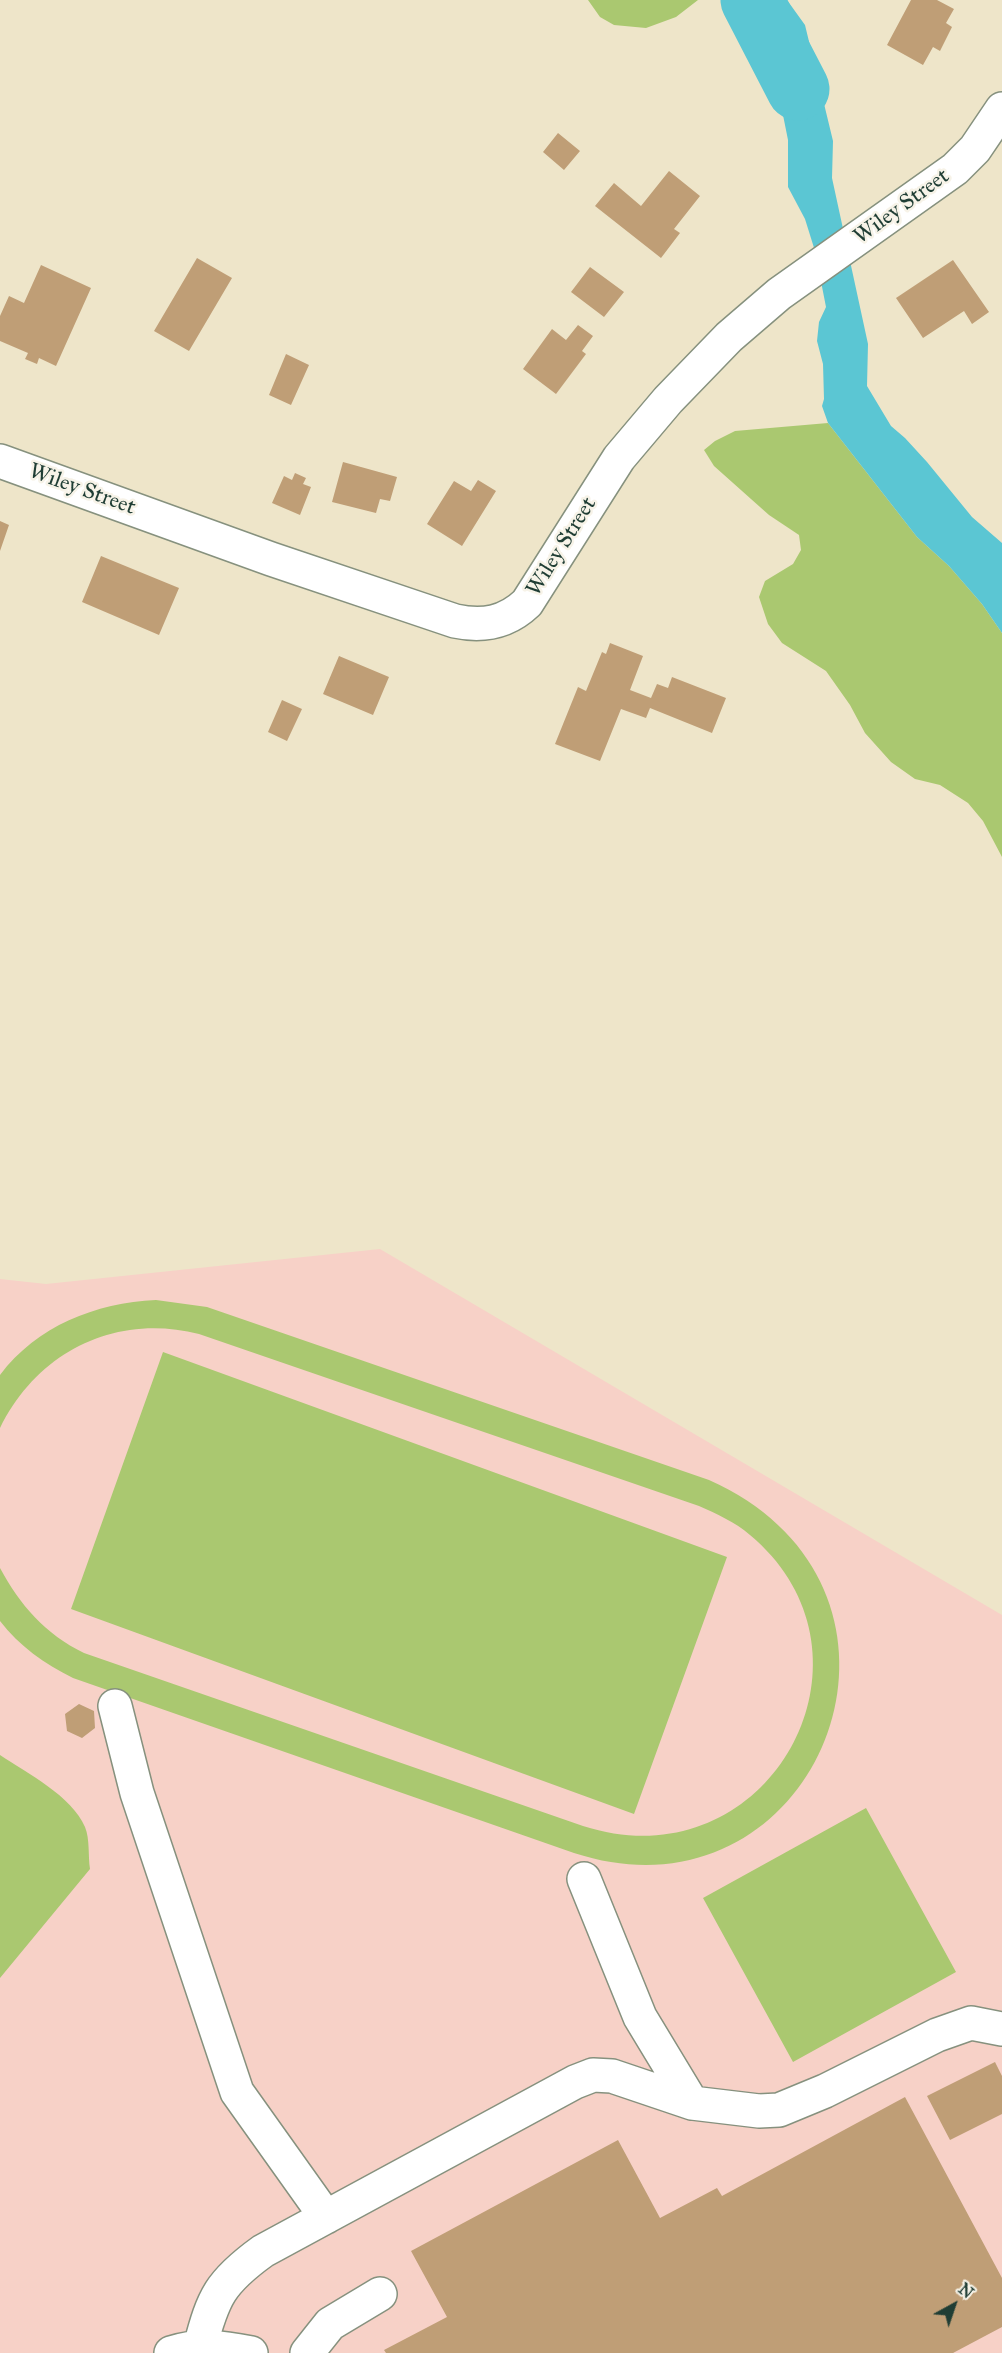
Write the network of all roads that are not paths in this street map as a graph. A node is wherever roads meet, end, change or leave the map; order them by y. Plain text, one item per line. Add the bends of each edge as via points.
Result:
1 (1002, 110) edge
2 (0, 461) edge
3 (115, 1706) dead end
4 (584, 1879) dead end
5 (1002, 2029) edge
6 (692, 2103) junction
7 (326, 2217) junction
8 (380, 2294) dead end
9 (186, 2350) edge
10 (251, 2353) edge
11 (307, 2353) edge

1 - 2 street, Wiley Street via 975,149 955,169 813,269 740,327 668,400 619,458 527,603 488,624 455,621
3 - 7 street via 137,1793 237,2092
4 - 6 street via 640,2017
5 - 6 street via 971,2023 779,2110
6 - 7 street via 612,2076 593,2075
7 - 9 street via 263,2252 231,2276
8 - 11 street via 330,2324
9 - 10 street via 230,2349

